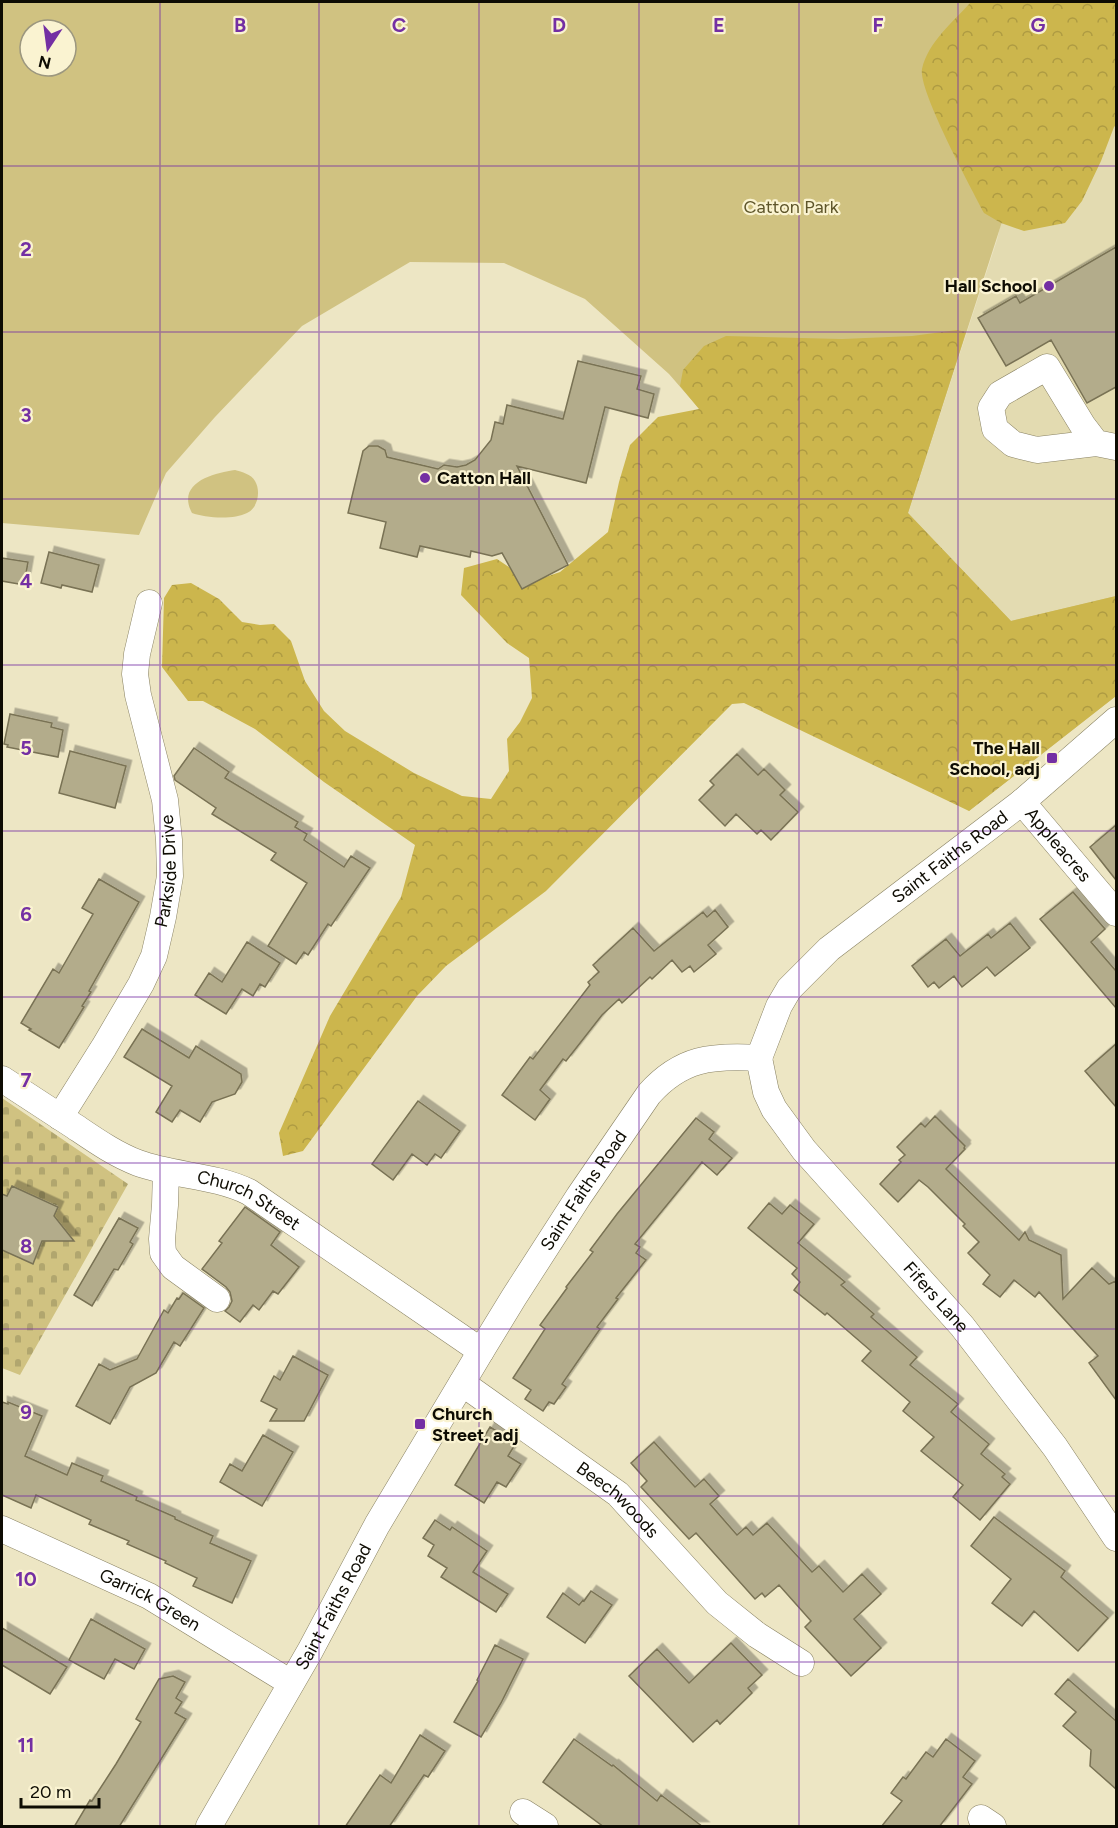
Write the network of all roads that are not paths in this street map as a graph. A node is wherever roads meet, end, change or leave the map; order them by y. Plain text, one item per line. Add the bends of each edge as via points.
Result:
1 (1106, 445) edge
2 (149, 603) dead end
3 (1116, 720) edge
4 (1022, 802) junction
5 (1116, 913) edge
6 (759, 1058) junction
7 (2, 1079) edge
8 (60, 1117) junction
9 (166, 1171) junction
10 (217, 1299) dead end
11 (481, 1351) junction
12 (462, 1383) junction
13 (2, 1529) edge
14 (1116, 1538) edge
15 (801, 1664) dead end
16 (291, 1683) junction
17 (523, 1812) dead end
18 (209, 1827) edge
19 (545, 1827) edge

1 - 1 street via 1033,459 995,429 991,408 1000,394 1047,367 1083,426
2 - 8 street, Parkside Drive via 135,674 165,800 170,876 164,917 154,956 141,984
3 - 4 street, Saint Faiths Road
4 - 5 street, Appleacres
4 - 6 street, Saint Faiths Road via 829,949 789,989
6 - 11 street, Saint Faiths Road via 727,1056 693,1063 662,1080 579,1196
6 - 14 street, Fifers Lane via 774,1109 804,1150 962,1326 1055,1447
7 - 8 street, Church Street
8 - 9 street, Church Street via 112,1150
9 - 10 street via 163,1253 173,1267
9 - 11 street, Church Street via 234,1185 249,1192
11 - 12 street, Saint Faiths Road
12 - 15 street, Beechwoods via 618,1494 717,1603
12 - 16 street, Saint Faiths Road via 377,1526
13 - 16 street, Garrick Green via 149,1596
16 - 18 street, Saint Faiths Road
17 - 19 street

